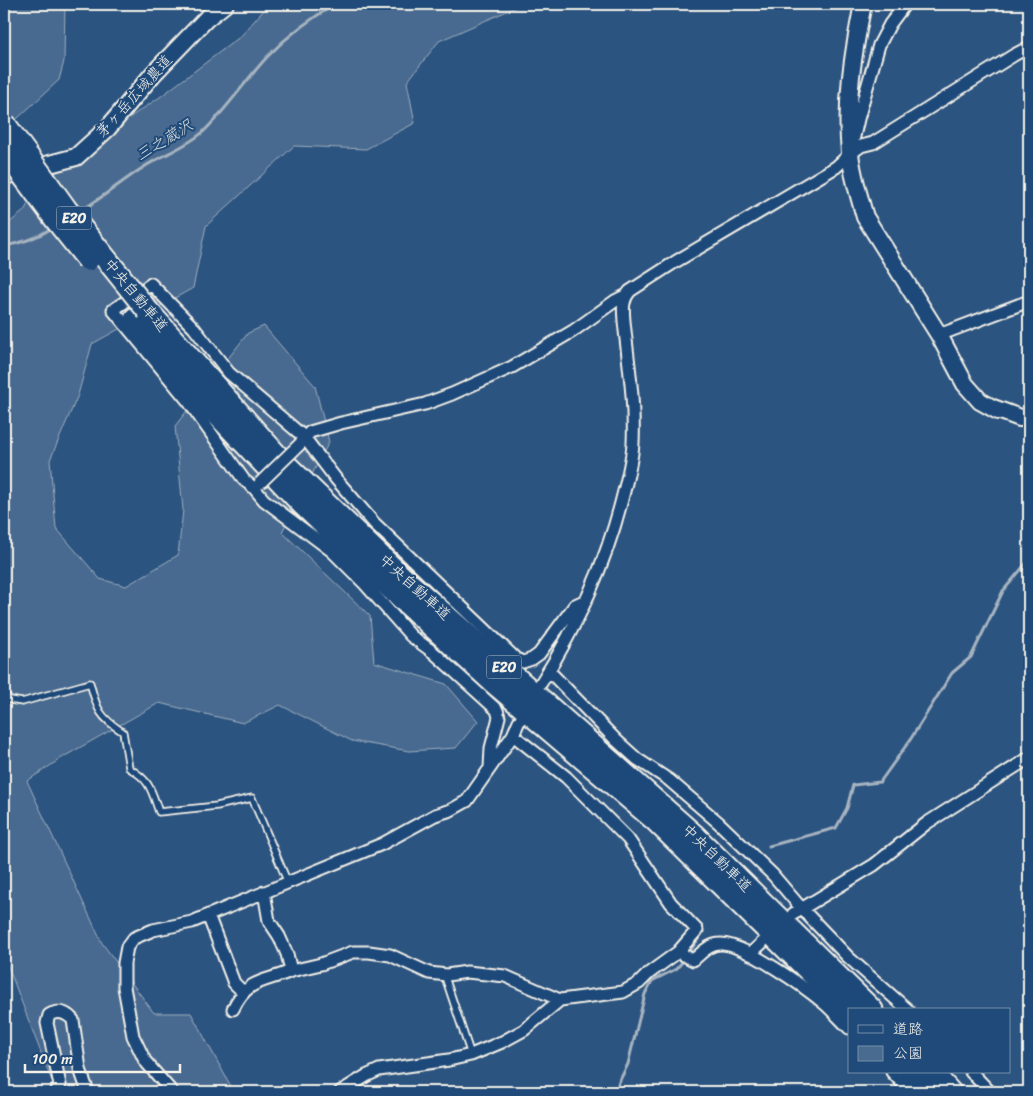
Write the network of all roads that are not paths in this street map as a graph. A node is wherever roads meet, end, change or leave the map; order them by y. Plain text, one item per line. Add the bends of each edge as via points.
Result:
1 (225, 4) edge
2 (863, 4) edge
3 (905, 4) edge
4 (1029, 48) edge
5 (4, 123) edge
6 (4, 150) edge
7 (850, 154) junction
8 (4, 176) edge
9 (625, 296) junction
10 (1029, 301) edge
11 (142, 315) junction
12 (939, 335) junction
13 (1029, 417) edge
14 (302, 441) junction
15 (257, 486) junction
16 (586, 600) junction
17 (549, 671) junction
18 (541, 683) dead end
19 (4, 694) edge
20 (519, 721) dead end
21 (513, 736) junction
22 (1029, 758) edge
23 (490, 768) junction
24 (288, 883) junction
25 (264, 892) junction
26 (798, 911) junction
27 (208, 915) junction
28 (762, 943) dead end
29 (678, 952) junction
30 (750, 954) junction
31 (291, 971) junction
32 (444, 974) junction
33 (243, 992) junction
34 (560, 1000) junction
35 (848, 1008) edge
36 (870, 1008) edge
37 (906, 1008) edge
38 (233, 1009) dead end
39 (848, 1027) edge
40 (471, 1054) junction
41 (894, 1074) edge
42 (912, 1074) edge
43 (934, 1074) edge
44 (972, 1074) edge
45 (59, 1090) edge
46 (88, 1092) edge
47 (172, 1092) edge
48 (340, 1092) edge
49 (911, 1092) edge
50 (930, 1092) edge
51 (950, 1092) edge
52 (990, 1092) edge

1 - 8 street, 茅ヶ岳広域農道 via 206,19 153,74 108,128 76,157
2 - 7 street via 848,101
3 - 7 street via 879,45
4 - 7 street
5 - 11 highway, 中央自動車道 / E20, bridge
6 - 11 highway, 中央自動車道 / E20, bridge via 56,220
7 - 9 street via 836,167 674,262
7 - 12 street via 865,216
9 - 14 street via 512,367 452,394 425,404 341,422 310,432
9 - 16 street via 624,321 634,416 633,445 612,537
10 - 12 street
11 - 35 highway, 中央自動車道 / E20 via 212,409 303,505 494,683 655,820
11 - 36 highway, 中央自動車道 / E20 via 282,461 401,576 693,834
12 - 13 street via 965,384 980,401 1020,418
14 - 15 street, bridge
14 - 15 street via 229,373 194,328 151,284 113,310 189,402 244,480
14 - 16 street via 374,524 523,662 539,654 576,605
15 - 23 street via 264,500 332,551 411,636 497,710 499,717
16 - 17 street
17 - 18 street
17 - 26 street via 616,740 637,759 669,780 773,875
19 - 24 lane via 10,700 22,702 90,683 97,708 107,722 123,732 129,768 149,784 159,812 217,806 252,798
20 - 21 street
21 - 23 street
21 - 29 street via 566,778 628,839 671,903 696,930
22 - 26 street via 927,823 874,864
23 - 24 street via 467,801 382,844
24 - 25 street
25 - 27 street
25 - 31 street via 269,921 287,954
26 - 37 street
27 - 33 street via 234,983
27 - 47 street via 192,922 153,930 134,938 127,947 124,987 133,1036 145,1061
28 - 30 street
29 - 30 street via 693,960 707,948 722,944
29 - 34 street via 623,992
30 - 39 street via 825,1004
31 - 32 street via 353,952 369,952 390,955 429,973
31 - 33 street via 262,980
32 - 34 street via 467,972 505,976
32 - 40 lane
33 - 38 street
34 - 40 street via 524,1030
40 - 48 street via 379,1070
41 - 49 street
42 - 50 highway
43 - 51 highway
44 - 52 street
45 - 46 street via 47,1024 49,1014 60,1012 73,1020 80,1069

